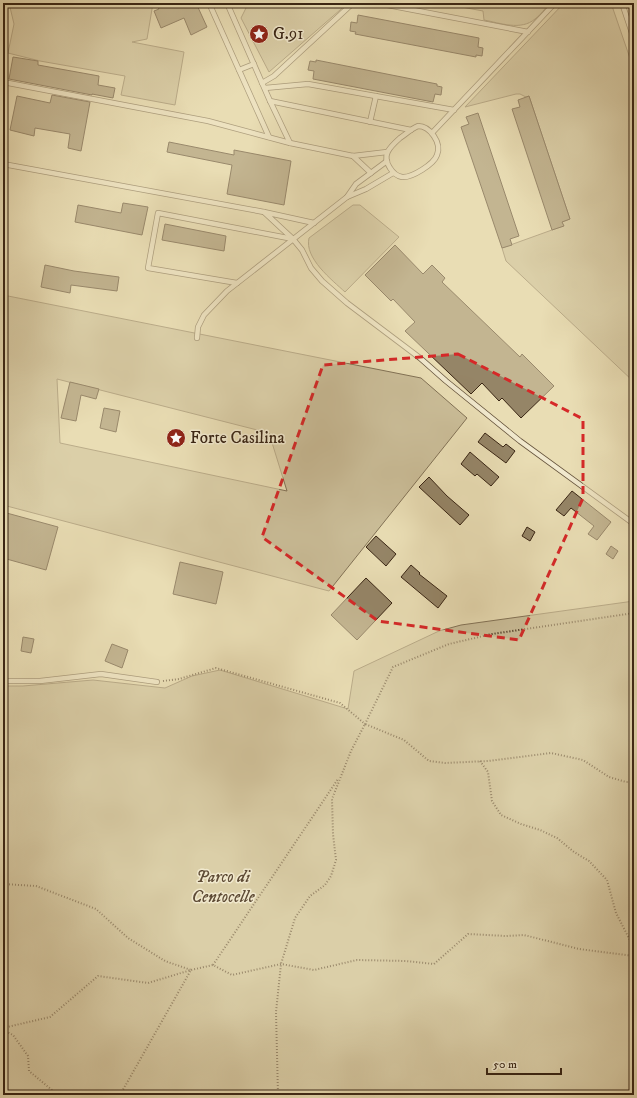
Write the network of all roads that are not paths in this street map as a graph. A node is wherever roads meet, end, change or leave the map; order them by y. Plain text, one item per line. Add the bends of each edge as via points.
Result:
1 (209, 3) edge
2 (227, 3) edge
3 (353, 3) edge
4 (377, 3) edge
5 (555, 3) edge
6 (622, 3) edge
7 (528, 32) junction
8 (634, 39) edge
9 (254, 64) junction
10 (239, 70) junction
11 (3, 82) edge
12 (262, 83) junction
13 (265, 88) junction
14 (376, 96) junction
15 (270, 101) junction
16 (454, 110) junction
17 (370, 122) junction
18 (411, 130) junction
19 (432, 133) junction
20 (269, 137) junction
21 (290, 143) junction
22 (387, 152) junction
23 (353, 156) junction
24 (387, 162) junction
25 (3, 164) edge
26 (371, 172) junction
27 (393, 173) junction
28 (347, 197) junction
29 (264, 212) junction
30 (314, 223) junction
31 (293, 239) junction
32 (237, 283) junction
33 (197, 338) dead end
34 (634, 524) edge
35 (3, 681) edge
36 (157, 682) road end

1 - 10 lane
2 - 9 lane
3 - 12 lane via 274,76
4 - 7 lane
5 - 7 lane
6 - 8 lane
7 - 16 lane
9 - 10 lane
9 - 12 lane
10 - 20 lane
11 - 20 lane via 193,118
12 - 13 lane
13 - 14 lane via 308,84
13 - 15 lane
14 - 16 lane
14 - 17 lane
15 - 17 lane
15 - 21 lane
16 - 19 lane
17 - 18 lane
18 - 19 lane via 422,126
18 - 22 lane
19 - 27 lane via 438,146 438,155 434,160 411,176
20 - 21 lane
21 - 23 lane
22 - 23 lane
22 - 24 lane
23 - 26 lane
24 - 26 lane
24 - 27 lane
25 - 29 lane
26 - 28 lane via 356,184
27 - 28 lane
28 - 30 lane
29 - 30 lane
29 - 31 lane
30 - 31 lane
31 - 32 lane
31 - 32 lane via 158,213 148,268
31 - 34 lane via 302,250 310,268 347,303 420,358 520,441
32 - 33 lane via 204,315 198,327
35 - 36 lane via 101,674

